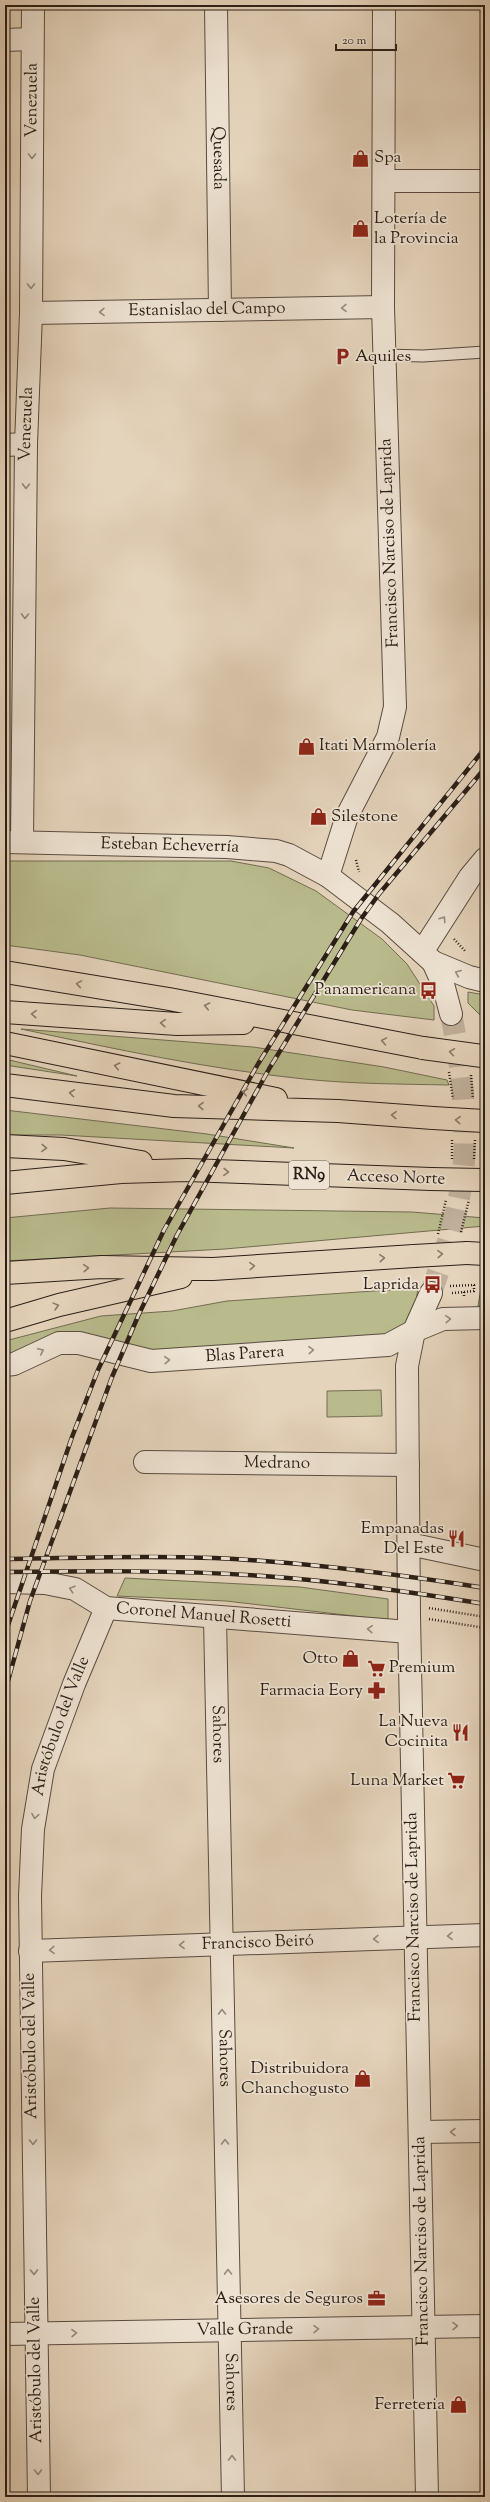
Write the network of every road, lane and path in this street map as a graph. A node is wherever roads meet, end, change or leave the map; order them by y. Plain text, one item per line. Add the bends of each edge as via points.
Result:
1 (33, 5) edge
2 (216, 5) edge
3 (384, 5) edge
4 (5, 40) edge
5 (32, 40) junction
6 (384, 181) junction
7 (485, 181) edge
8 (383, 307) junction
9 (220, 310) junction
10 (31, 313) junction
11 (485, 352) edge
12 (385, 355) junction
13 (26, 444) junction
14 (5, 445) edge
15 (13, 842) edge
16 (356, 855) dead end
17 (485, 859) edge
18 (360, 874) dead end
19 (328, 876) junction
20 (438, 928) junction
21 (427, 957) junction
22 (5, 972) edge
23 (477, 979) edge
24 (5, 1012) edge
25 (451, 1014) tunnel mouth
26 (286, 1023) junction
27 (5, 1043) edge
28 (484, 1056) edge
29 (5, 1085) edge
30 (338, 1111) junction
31 (484, 1121) edge
32 (5, 1146) edge
33 (187, 1170) junction
34 (121, 1172) junction
35 (483, 1180) edge
36 (5, 1183) edge
37 (5, 1198) edge
38 (476, 1253) edge
39 (213, 1269) junction
40 (5, 1273) edge
41 (456, 1286) dead end
42 (464, 1292) dead end
43 (431, 1293) tunnel mouth
44 (485, 1318) edge
45 (5, 1321) edge
46 (414, 1331) junction
47 (5, 1365) edge
48 (145, 1462) dead end
49 (408, 1465) junction
50 (409, 1544) junction
51 (485, 1560) edge
52 (5, 1582) edge
53 (106, 1608) junction
54 (485, 1617) edge
55 (215, 1618) junction
56 (409, 1618) junction
57 (485, 1628) edge
58 (485, 1935) edge
59 (415, 1938) junction
60 (220, 1943) junction
61 (30, 1951) junction
62 (420, 2132) junction
63 (485, 2132) edge
64 (485, 2326) edge
65 (424, 2327) junction
66 (229, 2330) junction
67 (35, 2333) junction
68 (5, 2334) edge
69 (39, 2497) edge
70 (233, 2497) edge
71 (427, 2497) edge

1 - 5 street, Venezuela
2 - 9 street, Quesada
3 - 6 street, Francisco Narciso de Laprida
4 - 5 street
5 -> 10 street, Venezuela
6 - 7 street
6 - 8 street, Francisco Narciso de Laprida
8 -> 9 street, Estanislao del Campo
8 - 12 street, Francisco Narciso de Laprida
9 -> 10 street, Estanislao del Campo
10 - 13 street, Venezuela
11 - 12 lane via 423,356
12 - 19 street, Francisco Narciso de Laprida via 395,707 388,737 347,816
13 - 14 street
13 -> 15 street, Venezuela
15 - 19 street, Esteban Echeverría via 227,847 276,851 302,860
16 - 18 path
20 -> 17 street via 470,877
19 - 21 street via 390,923
20 - 21 street
20 - 23 path via 456,941 471,957
23 -> 21 street
21 - 25 street via 443,984
26 -> 22 highway via 169,999
26 -> 24 highway via 177,1024
28 -> 26 highway, bridge via 423,1048
30 -> 27 highway
30 -> 29 highway via 174,1106
31 -> 30 highway, bridge
32 -> 33 highway via 64,1149
33 - 34 highway
33 -> 35 highway, Acceso Norte / RN9, bridge
34 - 36 highway
34 - 37 highway
39 -> 38 highway, bridge
40 -> 39 highway via 102,1267
45 -> 39 highway via 58,1305
41 - 42 path via 474,1285 474,1291
43 - 46 street, Francisco Narciso de Laprida
46 -> 44 street, Blas Parera via 443,1319
47 -> 46 street, Blas Parera via 14,1364 59,1343 80,1343 151,1361 388,1345
46 - 49 street, Francisco Narciso de Laprida via 407,1366
48 - 49 street, Medrano
49 - 50 street, Francisco Narciso de Laprida
50 - 51 street
50 - 56 street, Francisco Narciso de Laprida
53 -> 52 street, Coronel Manuel Rosetti via 75,1589 45,1583
53 - 55 street, Coronel Manuel Rosetti
53 -> 61 street, Aristóbulo del Valle via 74,1684 43,1769 33,1829
54 - 56 path
56 -> 55 street, Coronel Manuel Rosetti
55 - 60 street, Sahores
56 - 57 path
56 - 59 street, Francisco Narciso de Laprida
58 -> 59 street, Francisco Beiró
59 -> 60 street, Francisco Beiró
59 - 62 street, Francisco Narciso de Laprida
60 -> 61 street, Francisco Beiró
66 -> 60 street, Sahores
61 -> 67 street, Aristóbulo del Valle
63 -> 62 street
62 - 65 street, Francisco Narciso de Laprida
65 -> 64 street, Valle Grande
66 -> 65 street, Valle Grande
65 - 71 street, Francisco Narciso de Laprida
67 -> 66 street, Valle Grande
70 -> 66 street, Sahores
67 - 68 street, Valle Grande
67 -> 69 street, Aristóbulo del Valle

